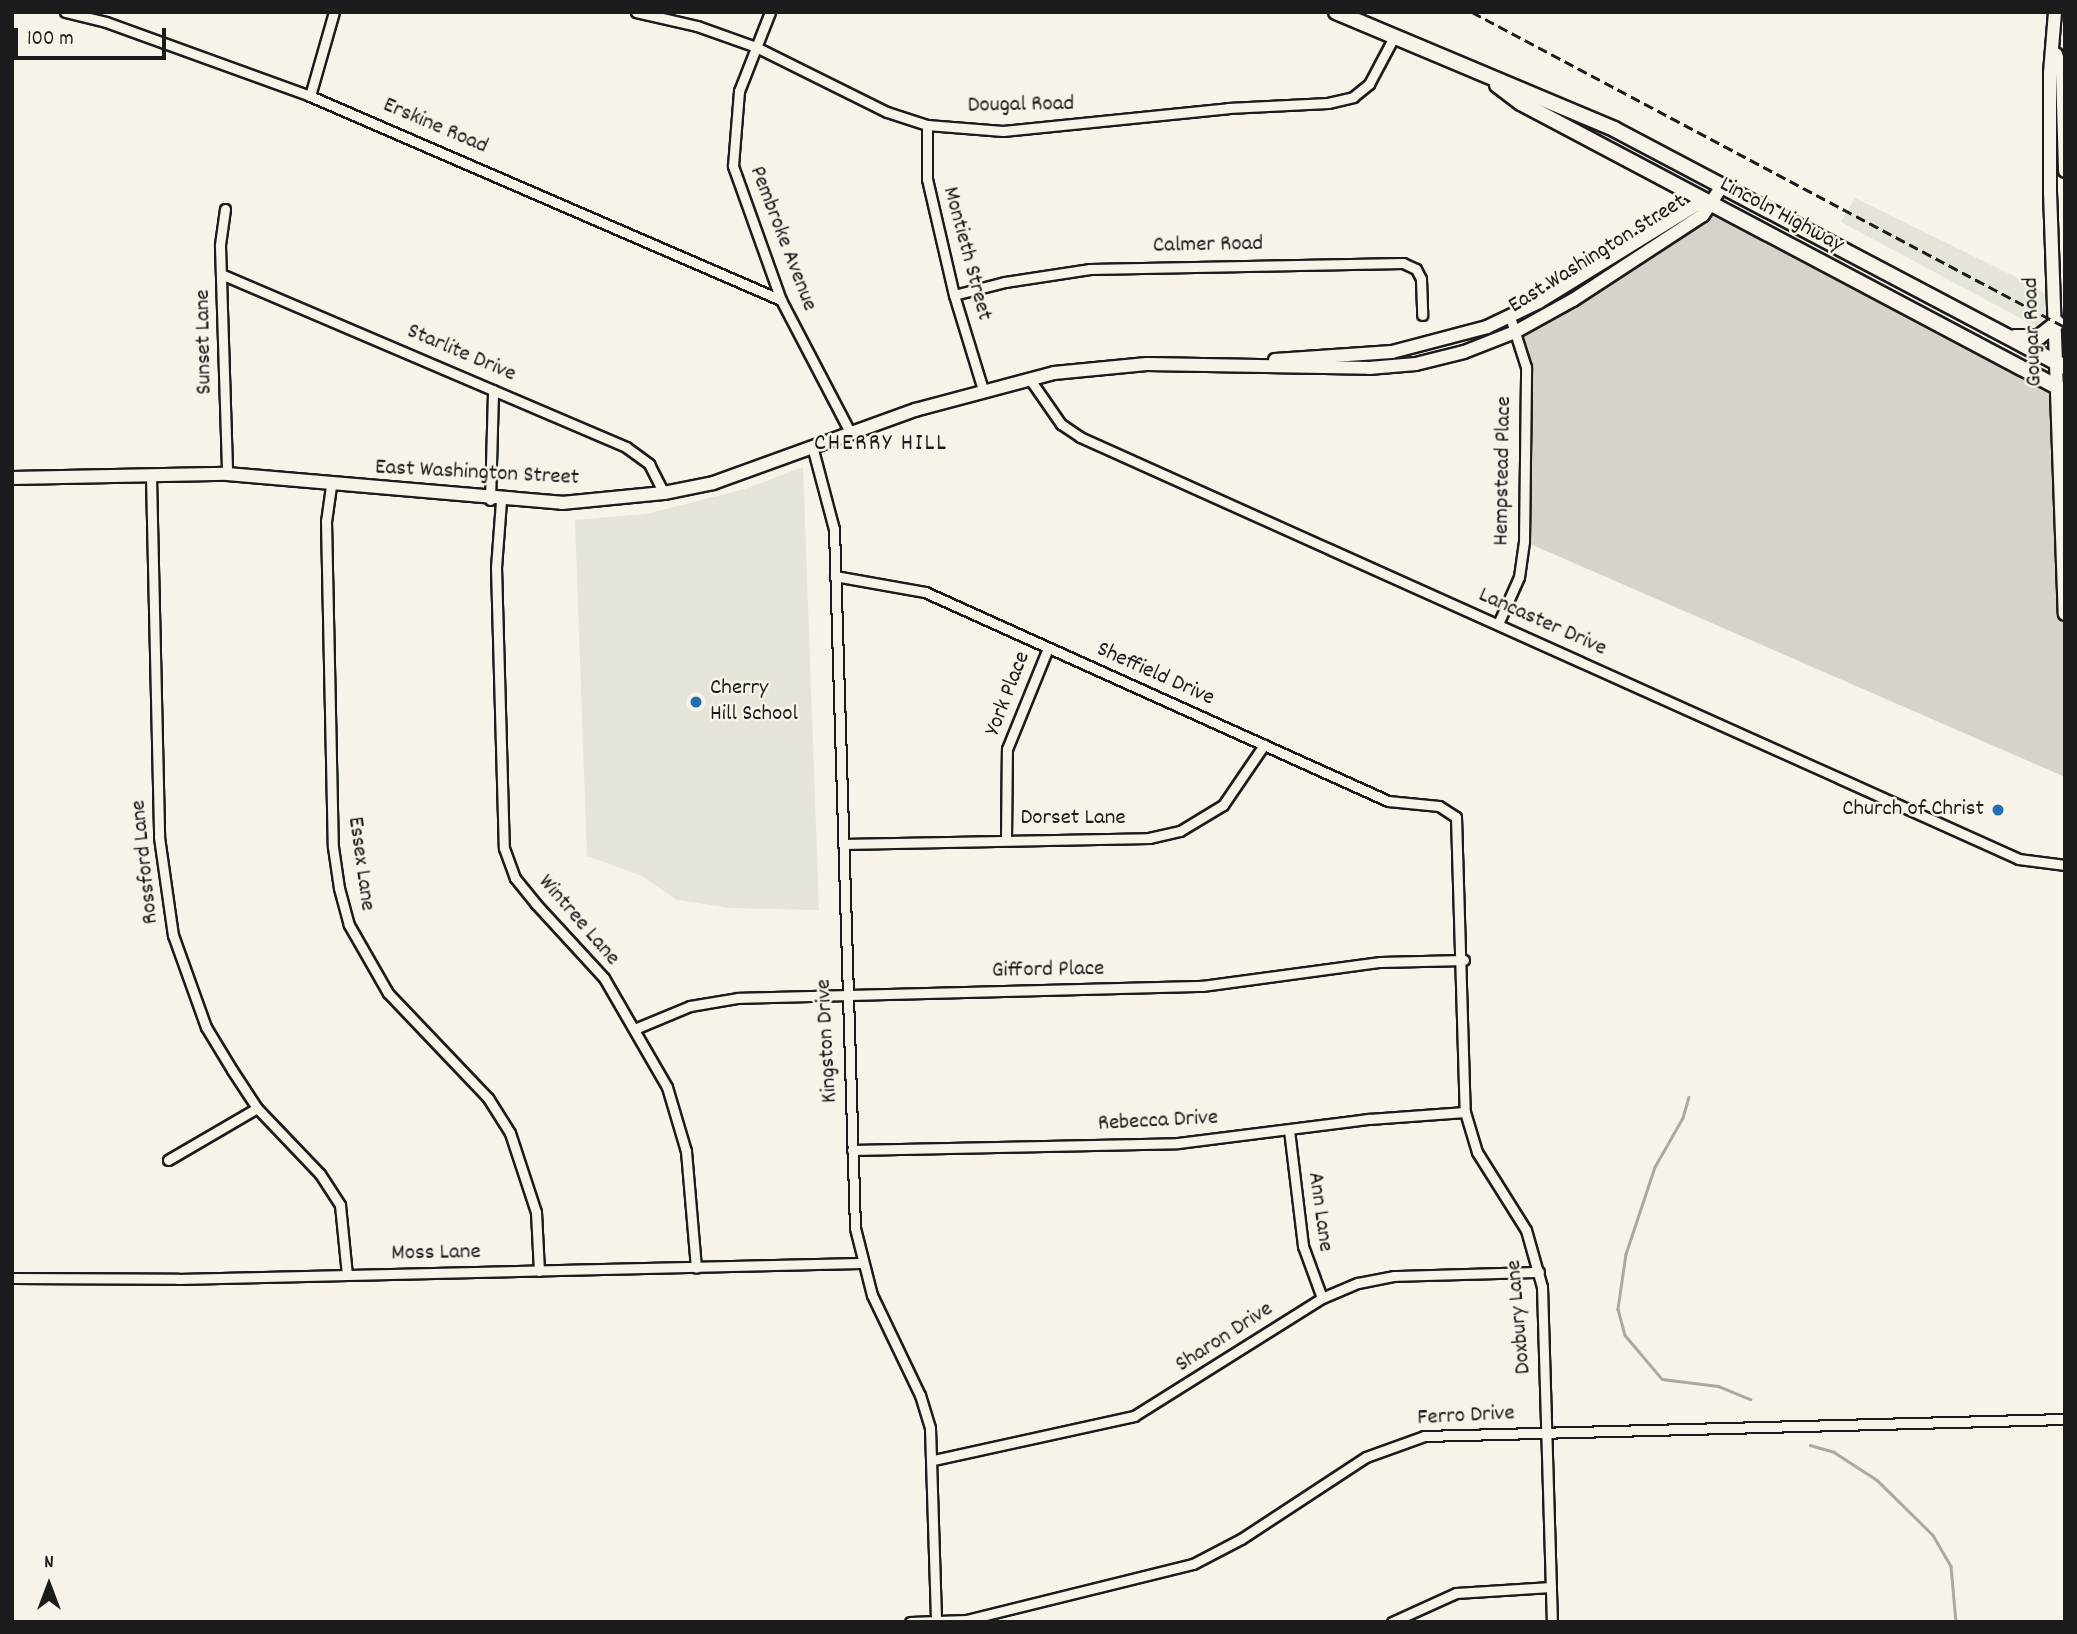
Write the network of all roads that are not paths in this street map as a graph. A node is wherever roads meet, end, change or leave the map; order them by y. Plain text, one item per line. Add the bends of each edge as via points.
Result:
1 (65, 12) edge
2 (334, 12) edge
3 (636, 12) edge
4 (771, 12) edge
5 (1336, 12) edge
6 (2055, 12) edge
7 (1394, 37) junction
8 (756, 47) junction
9 (2055, 50) junction
10 (1487, 78) junction
11 (310, 96) junction
12 (927, 125) junction
13 (2065, 171) edge
14 (1722, 186) junction
15 (1710, 203) junction
16 (225, 209) dead end
17 (223, 275) junction
18 (954, 295) junction
19 (781, 300) junction
20 (1422, 315) dead end
21 (1510, 317) junction
22 (2057, 323) junction
23 (1515, 332) junction
24 (2004, 335) junction
25 (1257, 363) junction
26 (2061, 365) edge
27 (1028, 378) junction
28 (2061, 389) edge
29 (493, 390) junction
30 (983, 390) junction
31 (849, 432) junction
32 (812, 446) junction
33 (227, 474) junction
34 (151, 477) junction
35 (12, 478) edge
36 (331, 486) junction
37 (664, 493) junction
38 (496, 500) junction
39 (835, 576) junction
40 (2065, 614) edge
41 (1498, 624) junction
42 (1048, 648) junction
43 (1264, 746) junction
44 (1456, 817) joint
45 (1006, 839) junction
46 (843, 844) junction
47 (2065, 865) edge
48 (1464, 960) junction
49 (845, 995) junction
50 (637, 1028) junction
51 (257, 1108) junction
52 (1465, 1112) junction
53 (1289, 1129) junction
54 (852, 1150) junction
55 (168, 1160) dead end
56 (860, 1263) junction
57 (695, 1268) junction
58 (539, 1271) junction
59 (1539, 1272) junction
60 (347, 1275) junction
61 (12, 1278) edge
62 (1322, 1298) junction
63 (2065, 1419) edge
64 (1548, 1432) junction
65 (934, 1460) junction
66 (1551, 1587) junction
67 (936, 1621) edge
68 (910, 1622) edge
69 (1392, 1622) edge
70 (1552, 1622) edge

1 - 11 street, Erskine Road via 106,22
2 - 11 street
3 - 8 street, Dougal Road via 697,26
4 - 8 street, Pembroke Avenue
5 - 7 main road, Lincoln Highway
6 - 9 street, Gougar Road
7 - 10 main road, Lincoln Highway
7 - 12 street, Dougal Road via 1369,84 1353,97 1328,103 1228,108 1003,131
8 - 12 street, Dougal Road via 887,112
8 - 19 street, Pembroke Avenue via 739,91 733,166
9 - 13 street, Gougar Road via 2062,73
9 - 22 street, Gougar Road via 2050,74 2050,181
10 - 14 main road, Lincoln Highway via 1574,110
10 - 15 main road, Lincoln Highway via 1521,103
11 - 19 street, Erskine Road
12 - 18 street, Montieth Street via 927,179
14 - 15 street, East Washington Street
14 - 24 main road, Lincoln Highway
15 - 21 street, East Washington Street via 1696,205
15 - 23 street, East Washington Street via 1703,215
15 - 28 main road, Lincoln Highway
16 - 17 street, Sunset Lane
17 - 29 street, Starlite Drive
17 - 33 street, Sunset Lane
18 - 20 street, Calmer Road via 1090,269 1403,263 1416,269 1421,279
18 - 30 street, Montieth Street
19 - 31 street, Pembroke Avenue
21 - 23 street, Hempstead Place
21 - 25 street, East Washington Street via 1413,348
22 - 24 main road via 2039,337
22 - 26 street, Gougar Road
23 - 25 street, East Washington Street via 1440,359 1393,367
23 - 41 street, Hempstead Place via 1526,367 1524,541 1519,577
24 - 26 main road, Lincoln Highway
25 - 27 street, East Washington Street via 1115,366
26 - 28 street, Gougar Road
27 - 30 street, East Washington Street
27 - 41 street, Lancaster Drive via 1043,403 1080,437
28 - 40 street, Gougar Road
29 - 37 street, Starlite Drive via 626,447 649,464
29 - 38 street, Wintree Lane
30 - 31 street, East Washington Street
31 - 32 street, East Washington Street
32 - 37 street, East Washington Street via 713,483
32 - 39 street, Kingston Drive via 834,529
33 - 34 street, East Washington Street
33 - 36 street, East Washington Street
34 - 35 street, East Washington Street
34 - 51 street, Rossford Lane via 164,887 173,935 206,1027
36 - 38 street, East Washington Street
36 - 58 street, Essex Lane via 326,535 333,847 339,888 349,925 388,993 488,1098 510,1133 536,1212
37 - 38 street, East Washington Street via 562,503
38 - 50 street, Wintree Lane via 504,848 515,878 604,978
39 - 42 street, Sheffield Drive via 925,592
39 - 46 street, Kingston Drive
41 - 47 street, Lancaster Drive via 2019,859
42 - 43 street, Sheffield Drive
42 - 45 street, York Place via 1007,749
43 - 44 street, Sheffield Drive via 1388,801 1439,806
43 - 45 street, Dorset Lane via 1223,806 1180,831 1149,838
44 - 48 street, Doxbury Lane
45 - 46 street, Dorset Lane
46 - 49 street, Kingston Drive
48 - 49 street, Gifford Place via 1380,962 1202,986
48 - 52 street, Doxbury Lane
49 - 50 street, Gifford Place via 716,1000 677,1009
49 - 54 street, Kingston Drive
50 - 57 street, Wintree Lane via 667,1087 686,1151
51 - 55 street
51 - 60 street, Rossford Lane via 320,1174 340,1205
52 - 53 street, Rebecca Drive
52 - 59 street, Doxbury Lane via 1477,1152 1516,1210
53 - 54 street, Rebecca Drive via 1178,1143
53 - 62 street, Ann Lane via 1303,1246
54 - 56 street, Kingston Drive
56 - 57 street, Moss Lane
56 - 65 street, Kingston Drive via 920,1395
57 - 58 street, Moss Lane
58 - 60 street, Moss Lane
59 - 62 street, Sharon Drive via 1384,1278
59 - 64 street, Doxbury Lane
60 - 61 street, Moss Lane
62 - 65 street, Sharon Drive via 1134,1416 965,1457
63 - 64 street, Ferro Drive
64 - 66 street, Doxbury Lane
64 - 67 street, Ferro Drive via 1406,1439 1366,1457 1241,1539 1193,1564 966,1619
65 - 67 street, Kingston Drive
66 - 69 street via 1457,1593
66 - 70 street, Doxbury Lane
67 - 68 street, Ferro Drive

